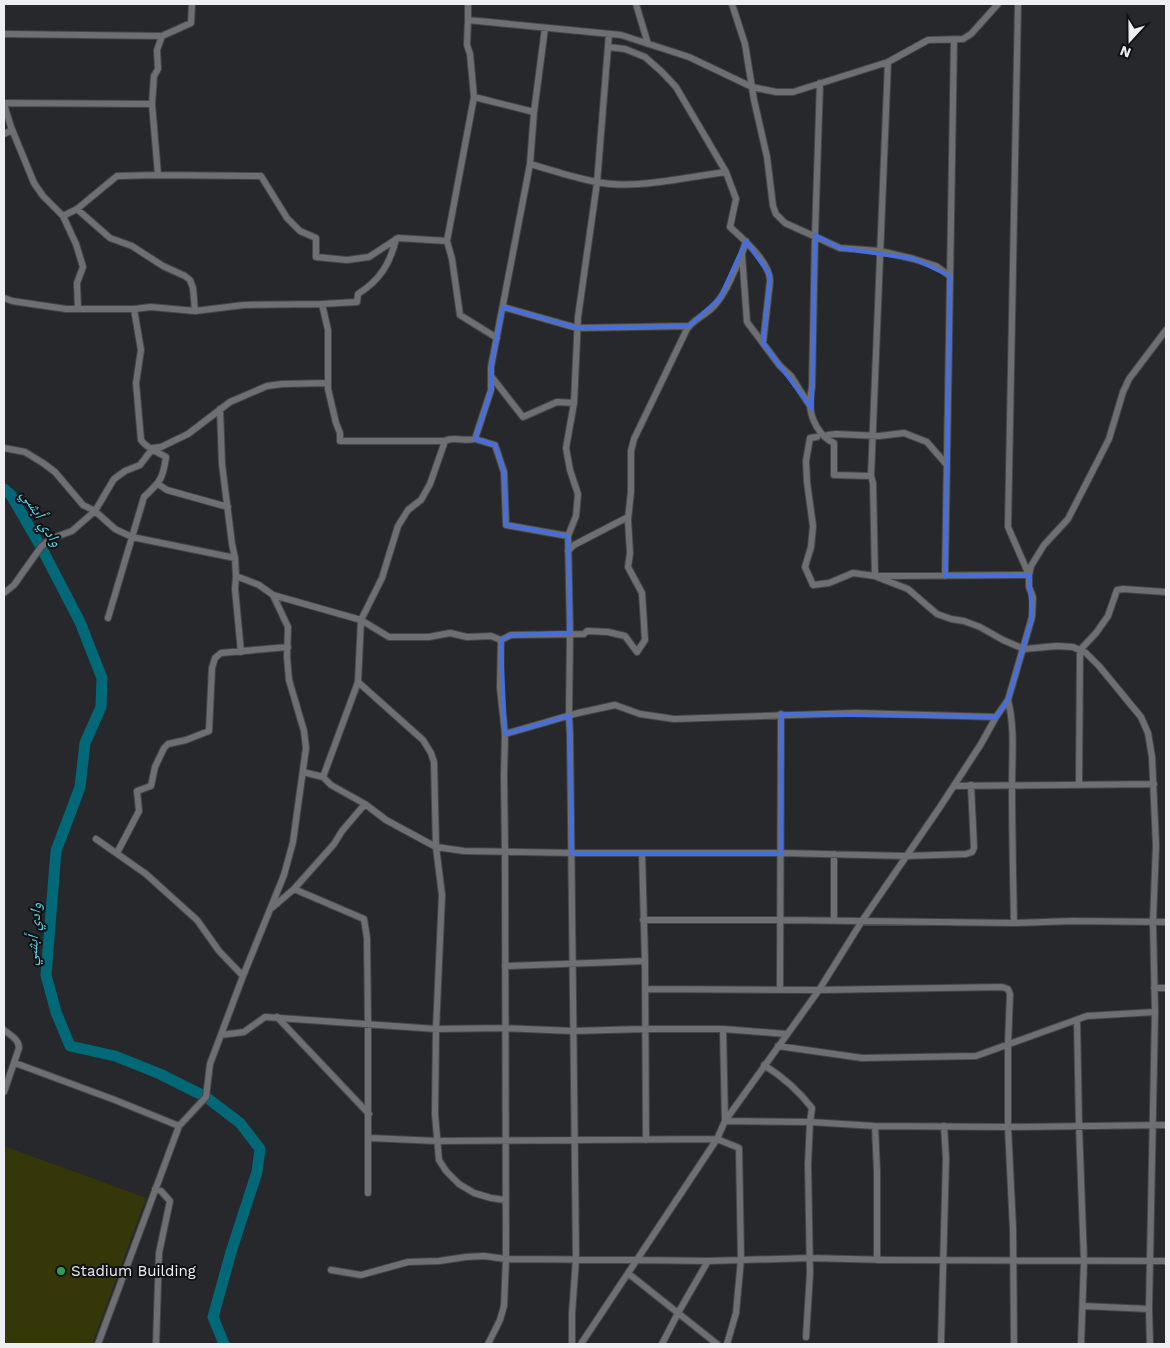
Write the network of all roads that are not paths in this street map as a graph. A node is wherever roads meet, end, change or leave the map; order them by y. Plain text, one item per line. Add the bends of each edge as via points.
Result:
1 (192, 4) edge
2 (468, 4) edge
3 (636, 4) edge
4 (732, 4) edge
5 (998, 4) edge
6 (1018, 4) edge
7 (468, 20) junction
8 (545, 28) junction
9 (4, 34) edge
10 (609, 34) junction
11 (162, 36) junction
12 (954, 40) junction
13 (648, 44) junction
14 (608, 47) junction
15 (888, 62) junction
16 (820, 82) junction
17 (752, 86) junction
18 (474, 97) junction
19 (152, 104) junction
20 (4, 106) edge
21 (534, 112) junction
22 (4, 122) edge
23 (12, 130) junction
24 (4, 134) edge
25 (530, 164) junction
26 (726, 172) junction
27 (158, 175) junction
28 (597, 183) junction
29 (77, 209) junction
30 (63, 216) junction
31 (815, 235) junction
32 (396, 239) junction
33 (447, 241) junction
34 (746, 241) junction
35 (880, 251) junction
36 (742, 254) junction
37 (950, 276) junction
38 (4, 298) edge
39 (322, 304) junction
40 (503, 306) junction
41 (78, 309) junction
42 (134, 309) junction
43 (195, 311) junction
44 (689, 326) junction
45 (577, 328) junction
46 (1166, 330) edge
47 (497, 338) junction
48 (763, 343) junction
49 (491, 376) junction
50 (328, 383) junction
51 (574, 403) junction
52 (810, 406) junction
53 (220, 409) junction
54 (828, 435) dead end
55 (873, 436) junction
56 (818, 437) dead end
57 (475, 439) junction
58 (445, 441) junction
59 (4, 448) edge
60 (153, 448) junction
61 (946, 464) junction
62 (871, 476) junction
63 (158, 484) junction
64 (228, 508) junction
65 (95, 511) junction
66 (628, 517) junction
67 (568, 536) junction
68 (132, 537) junction
69 (568, 551) junction
70 (235, 558) junction
71 (1029, 575) junction
72 (236, 576) junction
73 (875, 576) junction
74 (944, 576) junction
75 (1166, 592) edge
76 (4, 593) edge
77 (273, 595) junction
78 (108, 618) dead end
79 (361, 620) junction
80 (570, 633) junction
81 (501, 640) junction
82 (288, 647) junction
83 (1024, 648) junction
84 (1080, 650) junction
85 (241, 652) junction
86 (358, 682) junction
87 (1008, 700) junction
88 (781, 714) junction
89 (569, 716) junction
90 (996, 717) junction
91 (505, 734) junction
92 (303, 772) junction
93 (323, 777) junction
94 (1079, 784) junction
95 (1154, 784) junction
96 (971, 785) junction
97 (1012, 785) junction
98 (954, 786) junction
99 (365, 804) junction
100 (96, 839) dead end
101 (436, 848) junction
102 (506, 851) junction
103 (117, 853) junction
104 (572, 853) junction
105 (642, 853) junction
106 (782, 853) junction
107 (834, 854) junction
108 (906, 856) junction
109 (294, 889) junction
110 (271, 908) junction
111 (643, 920) junction
112 (782, 920) junction
113 (834, 920) junction
114 (862, 921) junction
115 (1153, 922) junction
116 (1166, 922) edge
117 (1014, 923) junction
118 (645, 961) junction
119 (572, 963) junction
120 (505, 966) junction
121 (242, 976) junction
122 (1154, 988) junction
123 (1166, 988) edge
124 (645, 989) junction
125 (780, 989) junction
126 (819, 990) junction
127 (1155, 1012) junction
128 (277, 1017) junction
129 (1077, 1020) junction
130 (368, 1025) junction
131 (505, 1028) junction
132 (644, 1029) junction
133 (722, 1029) junction
134 (4, 1030) edge
135 (436, 1030) junction
136 (573, 1031) junction
137 (786, 1034) junction
138 (221, 1035) junction
139 (1008, 1045) junction
140 (778, 1046) junction
141 (15, 1063) junction
142 (764, 1065) junction
143 (4, 1092) edge
144 (369, 1114) junction
145 (725, 1121) junction
146 (810, 1122) junction
147 (1166, 1125) edge
148 (179, 1126) junction
149 (875, 1126) junction
150 (944, 1126) junction
151 (1079, 1126) junction
152 (1152, 1126) junction
153 (1008, 1127) junction
154 (370, 1138) junction
155 (717, 1139) junction
156 (506, 1140) junction
157 (575, 1140) junction
158 (646, 1140) junction
159 (437, 1141) junction
160 (155, 1189) junction
161 (368, 1193) dead end
162 (505, 1200) junction
163 (809, 1258) junction
164 (506, 1259) junction
165 (576, 1259) junction
166 (741, 1259) junction
167 (638, 1260) junction
168 (877, 1260) junction
169 (945, 1260) junction
170 (1149, 1260) junction
171 (708, 1261) junction
172 (1012, 1261) junction
173 (1084, 1261) junction
174 (1166, 1261) edge
175 (331, 1270) dead end
176 (629, 1274) junction
177 (1083, 1306) junction
178 (1148, 1309) junction
179 (678, 1313) junction
180 (806, 1337) dead end
181 (98, 1344) edge
182 (156, 1344) edge
183 (488, 1344) edge
184 (572, 1344) edge
185 (581, 1344) edge
186 (662, 1344) edge
187 (717, 1344) edge
188 (727, 1344) edge
189 (942, 1344) edge
190 (1014, 1344) edge
191 (1081, 1344) edge
192 (1150, 1344) edge

1 - 11 street via 191,23
2 - 7 street
3 - 13 street
4 - 17 street via 745,44
5 - 12 street via 971,34 963,40
6 - 71 street via 1008,527
7 - 8 street
7 - 18 street via 466,45 470,54
8 - 10 street
8 - 21 street
9 - 11 street
10 - 13 street
10 - 14 street
11 - 19 street via 157,50 158,69 154,76
12 - 15 street via 928,40
12 - 37 street
13 - 17 street via 689,57
14 - 26 street via 637,53 662,72 676,87
14 - 28 street
15 - 16 street
15 - 35 street
16 - 17 street via 793,92
16 - 31 street
17 - 31 street via 776,214 785,223
18 - 21 street
18 - 33 street
19 - 20 street
19 - 27 street
20 - 22 street
20 - 23 street
21 - 25 street
23 - 24 street
23 - 30 street via 34,183
25 - 28 street
25 - 40 street
26 - 28 street via 644,183
26 - 34 street via 736,199 730,227
27 - 29 street via 117,176
27 - 32 street via 261,176 287,218 300,231 316,238 316,257 347,260 370,257
28 - 45 street
29 - 30 street
29 - 43 street via 110,238 132,246 190,280
30 - 41 street via 83,267 77,284
31 - 35 street via 840,248
31 - 52 street
32 - 33 street
32 - 39 street via 389,263 370,287 358,294 357,302
33 - 47 street via 460,315
34 - 36 street
34 - 48 street via 770,275
35 - 37 street via 936,266
35 - 55 street
36 - 44 street via 713,308
36 - 48 street via 747,322
37 - 61 street
38 - 41 street
39 - 43 street via 244,305
39 - 50 street via 328,330
40 - 45 street
40 - 47 street
41 - 42 street
42 - 43 street via 151,307
42 - 60 street via 141,350 136,383 141,440
44 - 45 street
44 - 66 street via 634,440
45 - 51 street
46 - 71 street via 1129,379 1108,439 1068,519 1044,545
47 - 49 street
48 - 52 street via 791,376
49 - 51 street via 523,417 557,402
49 - 57 street via 491,390
50 - 53 street via 267,386
50 - 58 street via 340,441
51 - 67 street via 566,448 578,494 576,516
52 - 62 street via 819,431 834,443 834,476
53 - 60 street via 188,434
53 - 64 street
54 - 55 street
55 - 61 street via 904,433 927,442
55 - 62 street
56 - 73 street via 810,438 806,461 813,526 805,567 814,585 829,584 853,572
57 - 58 street
57 - 67 street via 495,445 504,472 506,525
58 - 79 street via 430,484 421,500 408,510 398,526 382,578
59 - 65 street via 26,452 43,463 83,505
60 - 63 street via 166,457 164,474
60 - 65 street via 140,465 114,479
61 - 74 street
62 - 73 street
63 - 64 street via 167,490
63 - 68 street via 144,497
64 - 70 street
65 - 68 street via 115,529
65 - 76 street via 72,531 50,539
66 - 69 street
66 - 80 street via 628,567 642,594 645,640 637,652 626,636 587,631 584,634
67 - 69 street
68 - 70 street
68 - 78 street
69 - 80 street
70 - 72 street
71 - 74 street
71 - 83 street via 1034,605
72 - 77 street
72 - 85 street
73 - 74 street
73 - 83 street via 908,589 937,614 980,627
75 - 84 street via 1118,590 1108,616
77 - 79 street
77 - 82 street via 288,627
79 - 81 street via 389,637 429,638 450,633 468,637 491,636
79 - 86 street
80 - 81 street via 512,635
80 - 89 street
81 - 91 street via 500,688
82 - 85 street
82 - 92 street via 289,680 304,731
83 - 84 street via 1057,646
83 - 87 street
84 - 94 street
84 - 95 street via 1099,666 1141,717 1148,732
85 - 103 street via 221,653 215,658 209,731 164,748 155,766 151,786 137,792 139,811
86 - 93 street
86 - 101 street via 423,740 431,753 434,762
87 - 90 street
87 - 97 street via 1012,716
88 - 89 street via 674,719 640,714 615,705
88 - 90 street
88 - 106 street
89 - 91 street
89 - 104 street
90 - 98 street
91 - 102 street
92 - 93 street
92 - 110 street via 293,842
93 - 99 street
94 - 95 street
94 - 97 street
95 - 115 street
96 - 97 street
96 - 98 street
96 - 108 street via 972,852
97 - 117 street
98 - 108 street
99 - 101 street via 386,820
99 - 109 street
100 - 103 street
101 - 102 street
101 - 135 street via 442,896
102 - 104 street
102 - 120 street
103 - 121 street via 146,874 197,920
104 - 105 street
104 - 119 street
105 - 106 street
105 - 111 street
106 - 107 street
106 - 112 street
107 - 108 street
107 - 113 street
108 - 114 street
109 - 110 street
109 - 130 street via 364,919
110 - 121 street
111 - 112 street
111 - 118 street
112 - 113 street
112 - 125 street
113 - 114 street
114 - 117 street
114 - 126 street
115 - 116 street
115 - 117 street
115 - 122 street
118 - 119 street
118 - 124 street
119 - 120 street
119 - 136 street
120 - 131 street
121 - 138 street
122 - 123 street
122 - 127 street
124 - 125 street
124 - 132 street
125 - 126 street
126 - 137 street
126 - 139 street via 1002,987 1010,994
127 - 129 street via 1096,1015
127 - 152 street
128 - 130 street
128 - 138 street via 265,1017 244,1032
128 - 144 street
129 - 139 street
129 - 151 street
130 - 135 street
130 - 144 street
131 - 135 street
131 - 136 street
131 - 156 street
132 - 133 street
132 - 136 street
132 - 158 street
133 - 137 street
133 - 145 street
134 - 141 street via 19,1043
135 - 159 street
136 - 157 street
137 - 140 street
138 - 148 street via 210,1064 206,1097
139 - 140 street via 976,1056 879,1059
139 - 153 street
140 - 142 street
141 - 143 street
141 - 148 street
142 - 145 street
142 - 146 street via 804,1097 812,1108
144 - 154 street
145 - 146 street
145 - 155 street
146 - 149 street
146 - 163 street
147 - 152 street
148 - 160 street
149 - 150 street
149 - 168 street
150 - 153 street
150 - 169 street
151 - 152 street
151 - 153 street
151 - 173 street
152 - 170 street
153 - 172 street
154 - 159 street
154 - 161 street
155 - 158 street
155 - 166 street via 739,1148 740,1152
155 - 167 street
156 - 157 street
156 - 159 street
156 - 162 street
157 - 158 street
157 - 165 street
159 - 162 street via 439,1160 459,1184 474,1193
160 - 181 street
160 - 182 street via 170,1201 159,1253
162 - 164 street
163 - 166 street
163 - 168 street
163 - 180 street
164 - 165 street
164 - 175 street via 484,1256 408,1262 362,1275
164 - 183 street via 504,1306
165 - 167 street
165 - 184 street
166 - 171 street
166 - 188 street via 736,1313
167 - 171 street
167 - 176 street
168 - 169 street
169 - 172 street
169 - 189 street
170 - 173 street
170 - 174 street
170 - 178 street
171 - 179 street
172 - 173 street
172 - 190 street
173 - 177 street
176 - 179 street
176 - 185 street
177 - 178 street
177 - 191 street
178 - 192 street
179 - 186 street
179 - 187 street

